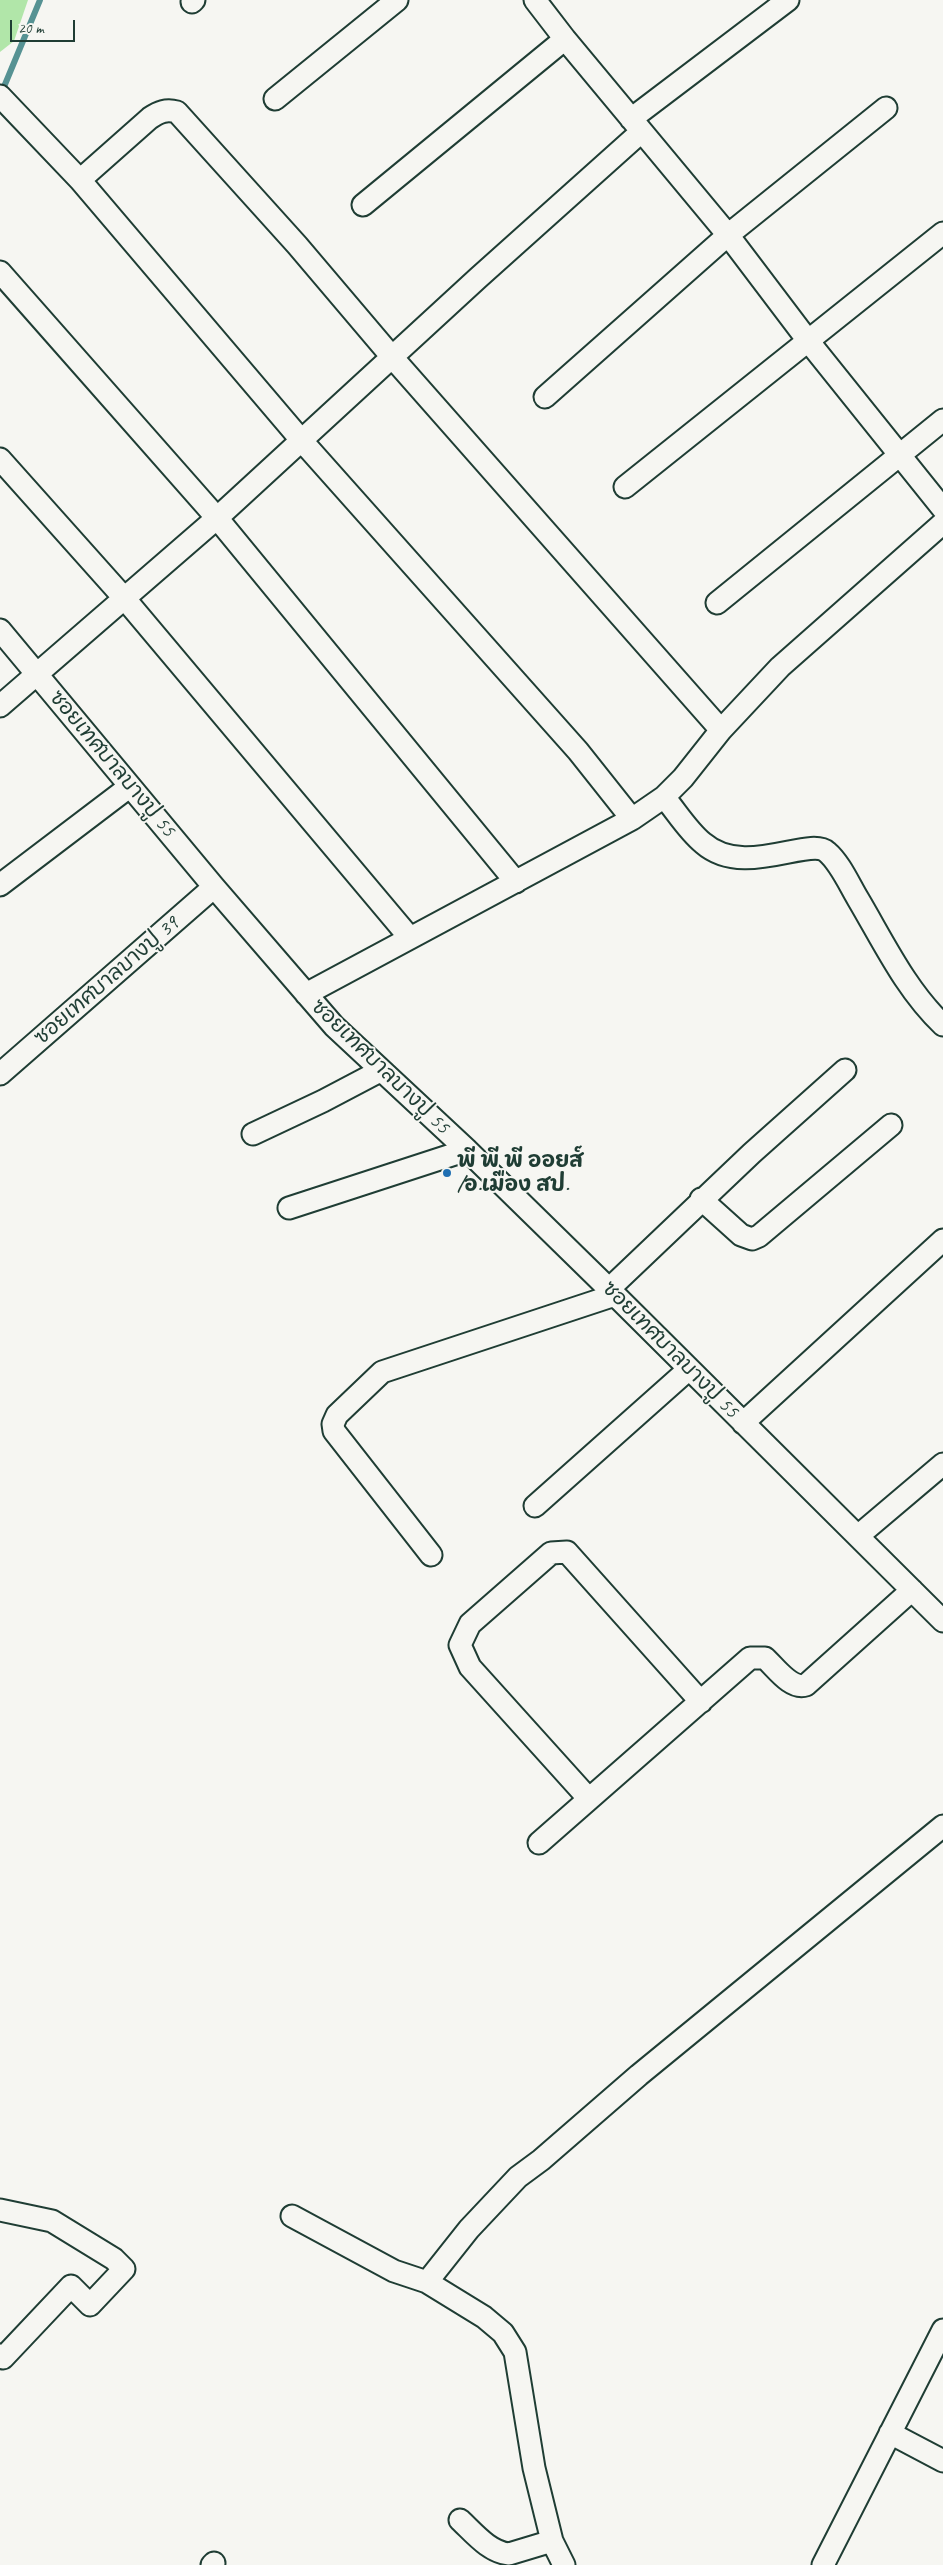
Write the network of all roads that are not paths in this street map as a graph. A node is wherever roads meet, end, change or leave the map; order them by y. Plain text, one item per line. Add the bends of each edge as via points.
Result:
1 (397, 0) edge
2 (788, 0) edge
3 (542, 2) edge
4 (565, 39) junction
5 (3, 98) edge
6 (275, 99) dead end
7 (886, 108) dead end
8 (636, 126) junction
9 (80, 180) junction
10 (363, 205) dead end
11 (943, 234) edge
12 (728, 235) junction
13 (0, 272) edge
14 (809, 342) junction
15 (392, 356) junction
16 (545, 397) dead end
17 (943, 420) edge
18 (302, 440) junction
19 (900, 454) junction
20 (0, 459) edge
21 (625, 487) dead end
22 (943, 509) edge
23 (217, 518) junction
24 (943, 523) edge
25 (125, 599) junction
26 (716, 602) dead end
27 (0, 630) edge
28 (37, 675) junction
29 (0, 706) edge
30 (721, 730) junction
31 (130, 787) junction
32 (664, 796) junction
33 (632, 819) junction
34 (516, 882) junction
35 (0, 885) edge
36 (214, 887) junction
37 (410, 938) junction
38 (306, 994) junction
39 (943, 1025) edge
40 (845, 1070) dead end
41 (380, 1071) junction
42 (0, 1074) edge
43 (891, 1125) dead end
44 (253, 1134) dead end
45 (467, 1150) junction
46 (702, 1199) junction
47 (289, 1208) dead end
48 (943, 1240) edge
49 (612, 1292) junction
50 (689, 1370) junction
51 (743, 1423) junction
52 (943, 1464) edge
53 (535, 1506) dead end
54 (858, 1536) junction
55 (431, 1555) dead end
56 (912, 1590) junction
57 (943, 1621) edge
58 (700, 1702) junction
59 (589, 1799) junction
60 (943, 1826) edge
61 (539, 1843) dead end
62 (0, 2210) edge
63 (292, 2216) dead end
64 (427, 2282) junction
65 (943, 2330) edge
66 (0, 2355) edge
67 (890, 2433) junction
68 (943, 2461) edge
69 (460, 2520) dead end
70 (552, 2540) junction
71 (496, 2559) edge
72 (564, 2565) edge
73 (823, 2565) edge

1 - 6 street
2 - 8 street
3 - 4 street
4 - 8 street
4 - 10 street
5 - 9 street
7 - 12 street
8 - 12 street
8 - 15 street
9 - 15 street via 150,118 160,112 177,112
9 - 18 street
11 - 14 street
12 - 14 street
12 - 16 street
13 - 23 street
14 - 19 street
14 - 21 street
15 - 18 street
15 - 30 street
17 - 19 street
18 - 23 street
18 - 33 street via 578,751
19 - 22 street
19 - 26 street
20 - 25 street
23 - 25 street
23 - 34 street
24 - 30 street via 780,668
25 - 28 street
25 - 37 street
27 - 28 street, ซอยเทศบาลบางปู 55
28 - 29 street
28 - 31 street, ซอยเทศบาลบางปู 55
30 - 32 street via 683,778
31 - 35 street
31 - 36 street, ซอยเทศบาลบางปู 55
32 - 33 street
32 - 39 street via 703,843 736,858 762,858 817,847 826,851 842,871 910,990
33 - 34 street
34 - 37 street
36 - 38 street, ซอยเทศบาลบางปู 55
36 - 42 street, ซอยเทศบาลบางปู 39
37 - 38 street
38 - 41 street, ซอยเทศบาลบางปู 55
40 - 46 street
41 - 44 street
41 - 45 street, ซอยเทศบาลบางปู 55
43 - 46 street via 752,1239 741,1235
45 - 47 street
45 - 49 street, ซอยเทศบาลบางปู 55
46 - 49 street
48 - 51 street
49 - 50 street, ซอยเทศบาลบางปู 55
49 - 55 street via 382,1372 337,1415 332,1424 334,1431
50 - 51 street, ซอยเทศบาลบางปู 55
50 - 53 street
51 - 54 street, ซอยเทศบาลบางปู 55
52 - 54 street
54 - 56 street, ซอยเทศบาลบางปู 55
56 - 57 street, ซอยเทศบาลบางปู 55
56 - 58 street via 806,1685 793,1685 765,1658 750,1658
58 - 59 street
58 - 59 street via 566,1552 552,1553 470,1624 460,1645 470,1667
59 - 61 street
60 - 64 street via 518,2177 469,2229
62 - 66 street via 52,2221 114,2259 124,2269 90,2305 72,2286 3,2358
63 - 64 street via 394,2271
64 - 70 street via 484,2317 503,2333 515,2352 534,2468
65 - 67 street
67 - 68 street
67 - 73 street
69 - 71 street
70 - 71 street
70 - 72 street

